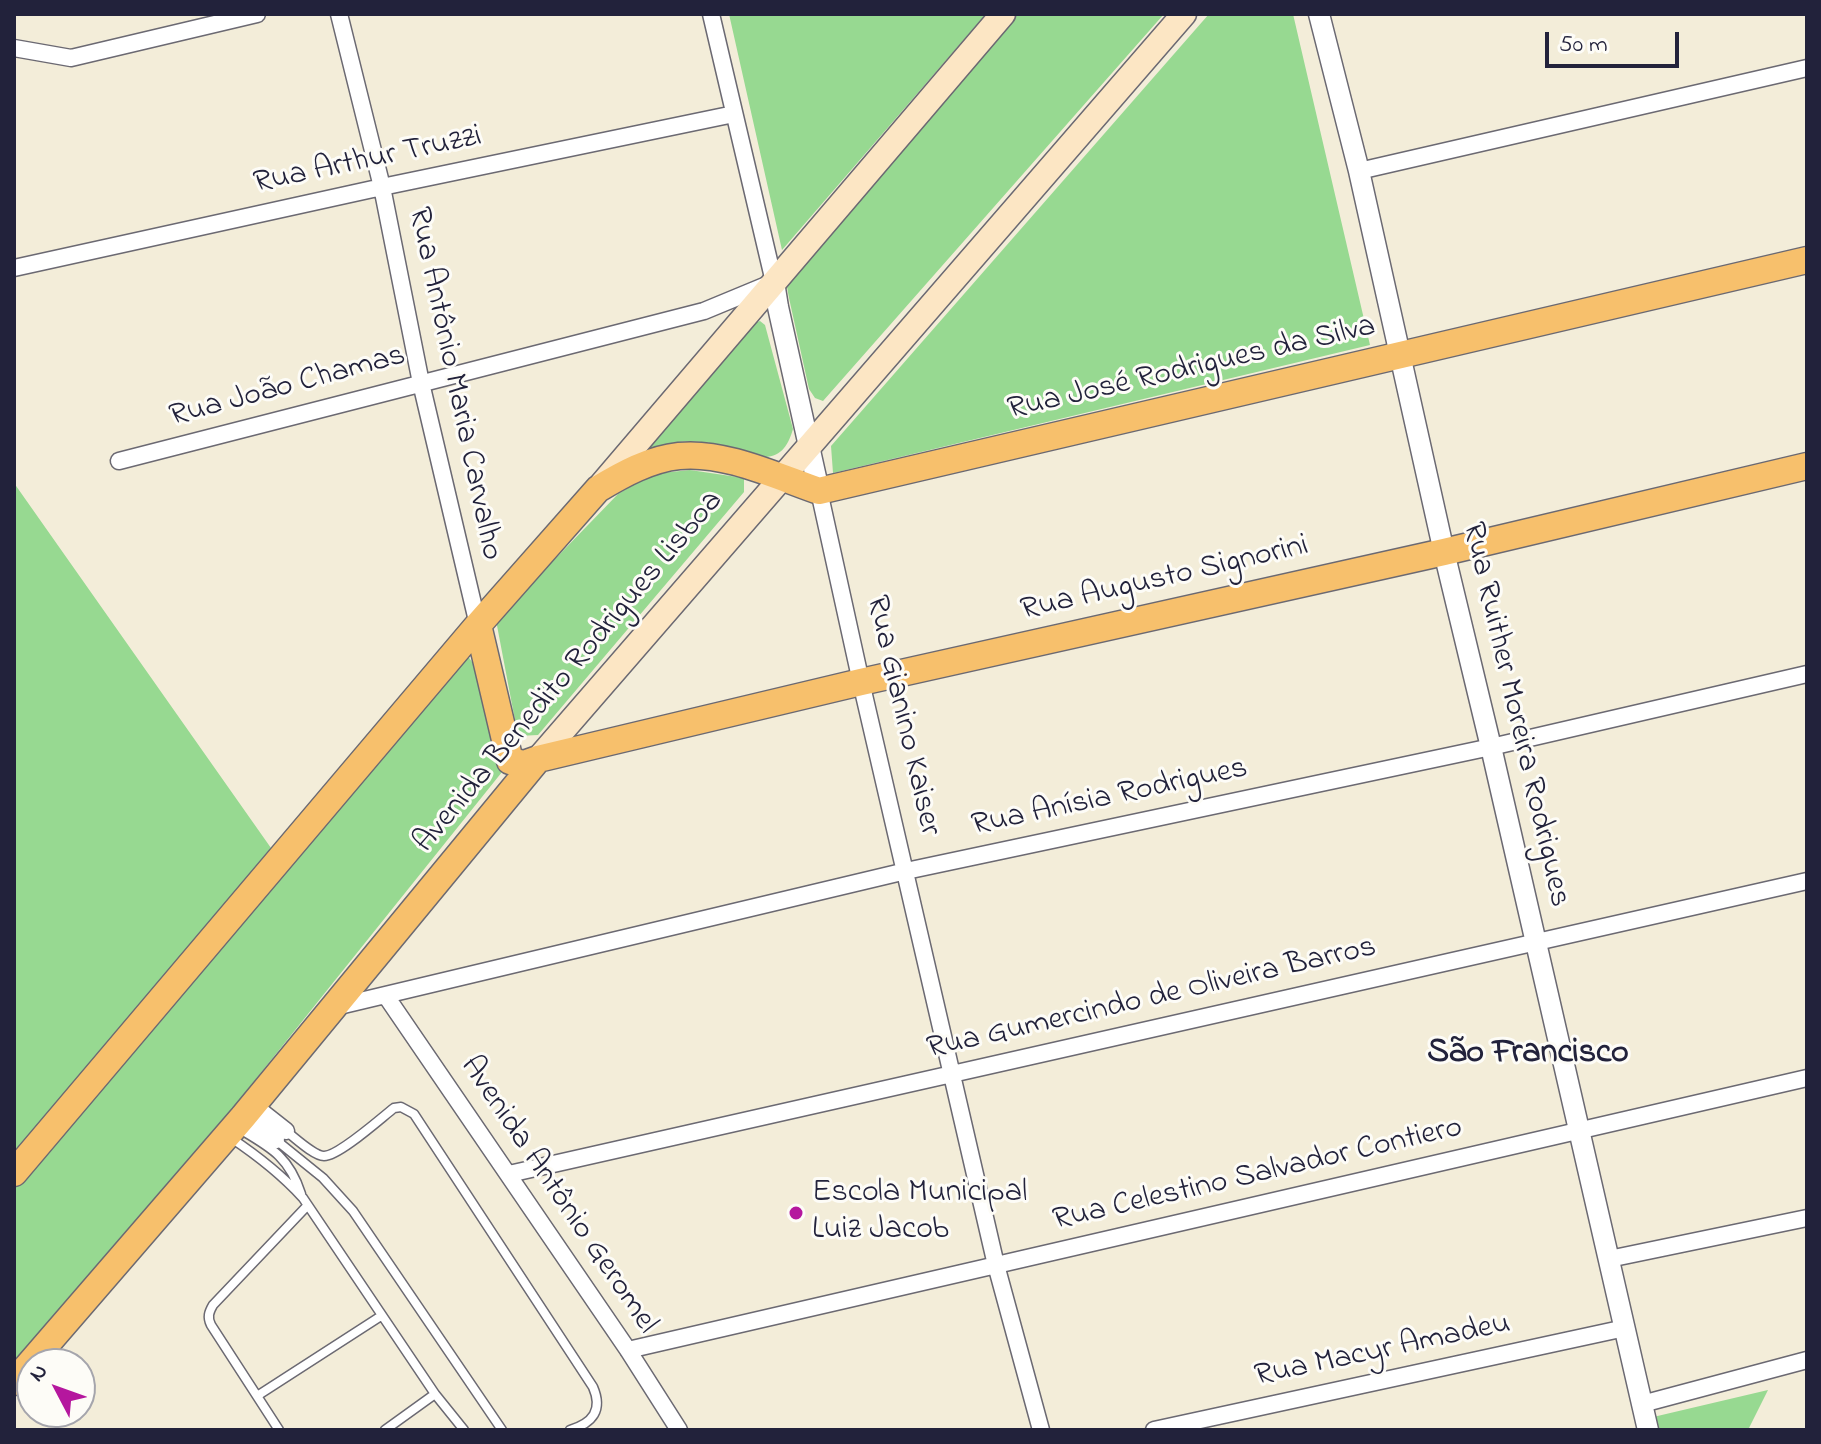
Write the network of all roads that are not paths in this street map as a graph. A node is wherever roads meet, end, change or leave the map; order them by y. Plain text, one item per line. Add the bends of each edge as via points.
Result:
1 (257, 14) edge
2 (339, 14) edge
3 (711, 14) edge
4 (1003, 14) edge
5 (1184, 14) edge
6 (1319, 14) edge
7 (14, 48) edge
8 (1807, 68) edge
9 (734, 114) junction
10 (1359, 171) junction
11 (382, 187) junction
12 (1807, 260) edge
13 (14, 268) edge
14 (774, 282) junction
15 (704, 311) junction
16 (724, 342) junction
17 (1401, 356) junction
18 (421, 383) junction
19 (809, 446) junction
20 (119, 461) dead end
21 (1807, 466) edge
22 (781, 478) junction
23 (598, 489) junction
24 (819, 491) junction
25 (1444, 552) junction
26 (478, 625) junction
27 (1807, 674) edge
28 (861, 682) junction
29 (1491, 747) junction
30 (538, 759) junction
31 (906, 871) junction
32 (1807, 881) edge
33 (1536, 942) junction
34 (386, 996) junction
35 (333, 1008) junction
36 (952, 1073) junction
37 (1807, 1078) edge
38 (239, 1121) junction
39 (1579, 1130) junction
40 (281, 1136) junction
41 (14, 1173) edge
42 (509, 1174) junction
43 (305, 1202) junction
44 (1807, 1218) edge
45 (1609, 1259) junction
46 (996, 1265) junction
47 (381, 1316) junction
48 (1625, 1328) junction
49 (628, 1350) junction
50 (1807, 1360) edge
51 (14, 1382) edge
52 (435, 1394) junction
53 (257, 1396) junction
54 (1642, 1404) junction
55 (279, 1430) edge
56 (385, 1430) edge
57 (464, 1430) edge
58 (502, 1430) edge
59 (570, 1430) edge
60 (679, 1430) edge
61 (1041, 1430) edge
62 (1154, 1430) edge
63 (1648, 1430) edge

1 - 7 street via 71,58
2 - 11 street, Rua Antônio Maria Carvalho
3 - 9 street, Rua Gianino Kaiser
4 - 14 main road
5 - 19 main road, Avenida Benedito Rodrigues Lisboa
6 - 10 street, Rua Ruither Moreira Rodrigues
8 - 10 street
9 - 11 street, Rua Arthur Truzzi
9 - 14 street, Rua Gianino Kaiser
10 - 17 street, Rua Ruither Moreira Rodrigues
11 - 13 street, Rua Arthur Truzzi
11 - 18 street, Rua Antônio Maria Carvalho
12 - 17 main road, Rua José Rodrigues da Silva
14 - 15 street, Rua João Chamas
14 - 16 main road
14 - 19 street, Rua Gianino Kaiser
15 - 16 street via 719,323
15 - 18 street, Rua João Chamas
16 - 23 main road
17 - 24 main road, Rua José Rodrigues da Silva
17 - 25 street, Rua Ruither Moreira Rodrigues
18 - 20 street, Rua João Chamas
18 - 26 street, Rua Antônio Maria Carvalho
19 - 22 main road, Avenida Benedito Rodrigues Lisboa
19 - 24 street, Rua Gianino Kaiser
21 - 25 main road, Rua Augusto Signorini
22 - 23 main road via 714,457 680,456 647,464
22 - 24 main road
22 - 30 main road, Avenida Benedito Rodrigues Lisboa
23 - 26 main road
24 - 28 street, Rua Gianino Kaiser
25 - 28 main road, Rua Augusto Signorini
25 - 29 street, Rua Ruither Moreira Rodrigues
26 - 30 main road via 510,761
26 - 41 main road
27 - 29 street, Rua Anísia Rodrigues
28 - 30 main road, Rua Augusto Signorini
28 - 31 street, Rua Gianino Kaiser
29 - 31 street, Rua Anísia Rodrigues
29 - 33 street, Rua Ruither Moreira Rodrigues
30 - 35 main road, Avenida Benedito Rodrigues Lisboa
31 - 34 street, Rua Anísia Rodrigues
31 - 36 street, Rua Gianino Kaiser
32 - 33 street, Rua Gumercindo de Oliveira Barros
33 - 36 street, Rua Gumercindo de Oliveira Barros
33 - 39 street, Rua Ruither Moreira Rodrigues
34 - 35 street, Rua Anísia Rodrigues
34 - 42 street, Avenida Antônio Geromel
35 - 38 main road, Avenida Benedito Rodrigues Lisboa
36 - 42 street, Rua Gumercindo de Oliveira Barros
36 - 46 street, Rua Gianino Kaiser
37 - 39 street, Rua Celestino Salvador Contiero
38 - 40 street
38 - 43 lane via 264,1160
38 - 51 main road, Avenida Benedito Rodrigues Lisboa
39 - 45 street, Rua Ruither Moreira Rodrigues
39 - 46 street, Rua Celestino Salvador Contiero
40 - 58 lane via 353,1211
40 - 59 lane via 323,1156 348,1144 394,1108 414,1114 593,1387 595,1413 583,1426
42 - 49 street, Avenida Antônio Geromel
43 - 47 lane
43 - 53 lane via 209,1312 211,1325
44 - 45 street
45 - 48 street, Rua Ruither Moreira Rodrigues
46 - 49 street, Rua Celestino Salvador Contiero
46 - 61 street, Rua Gianino Kaiser
47 - 52 lane
47 - 53 lane
48 - 54 street, Rua Ruither Moreira Rodrigues
48 - 62 street, Rua Macyr Amadeu
49 - 60 street, Avenida Antônio Geromel
50 - 54 street
52 - 56 lane
52 - 57 lane
53 - 55 lane
54 - 63 street, Rua Ruither Moreira Rodrigues

